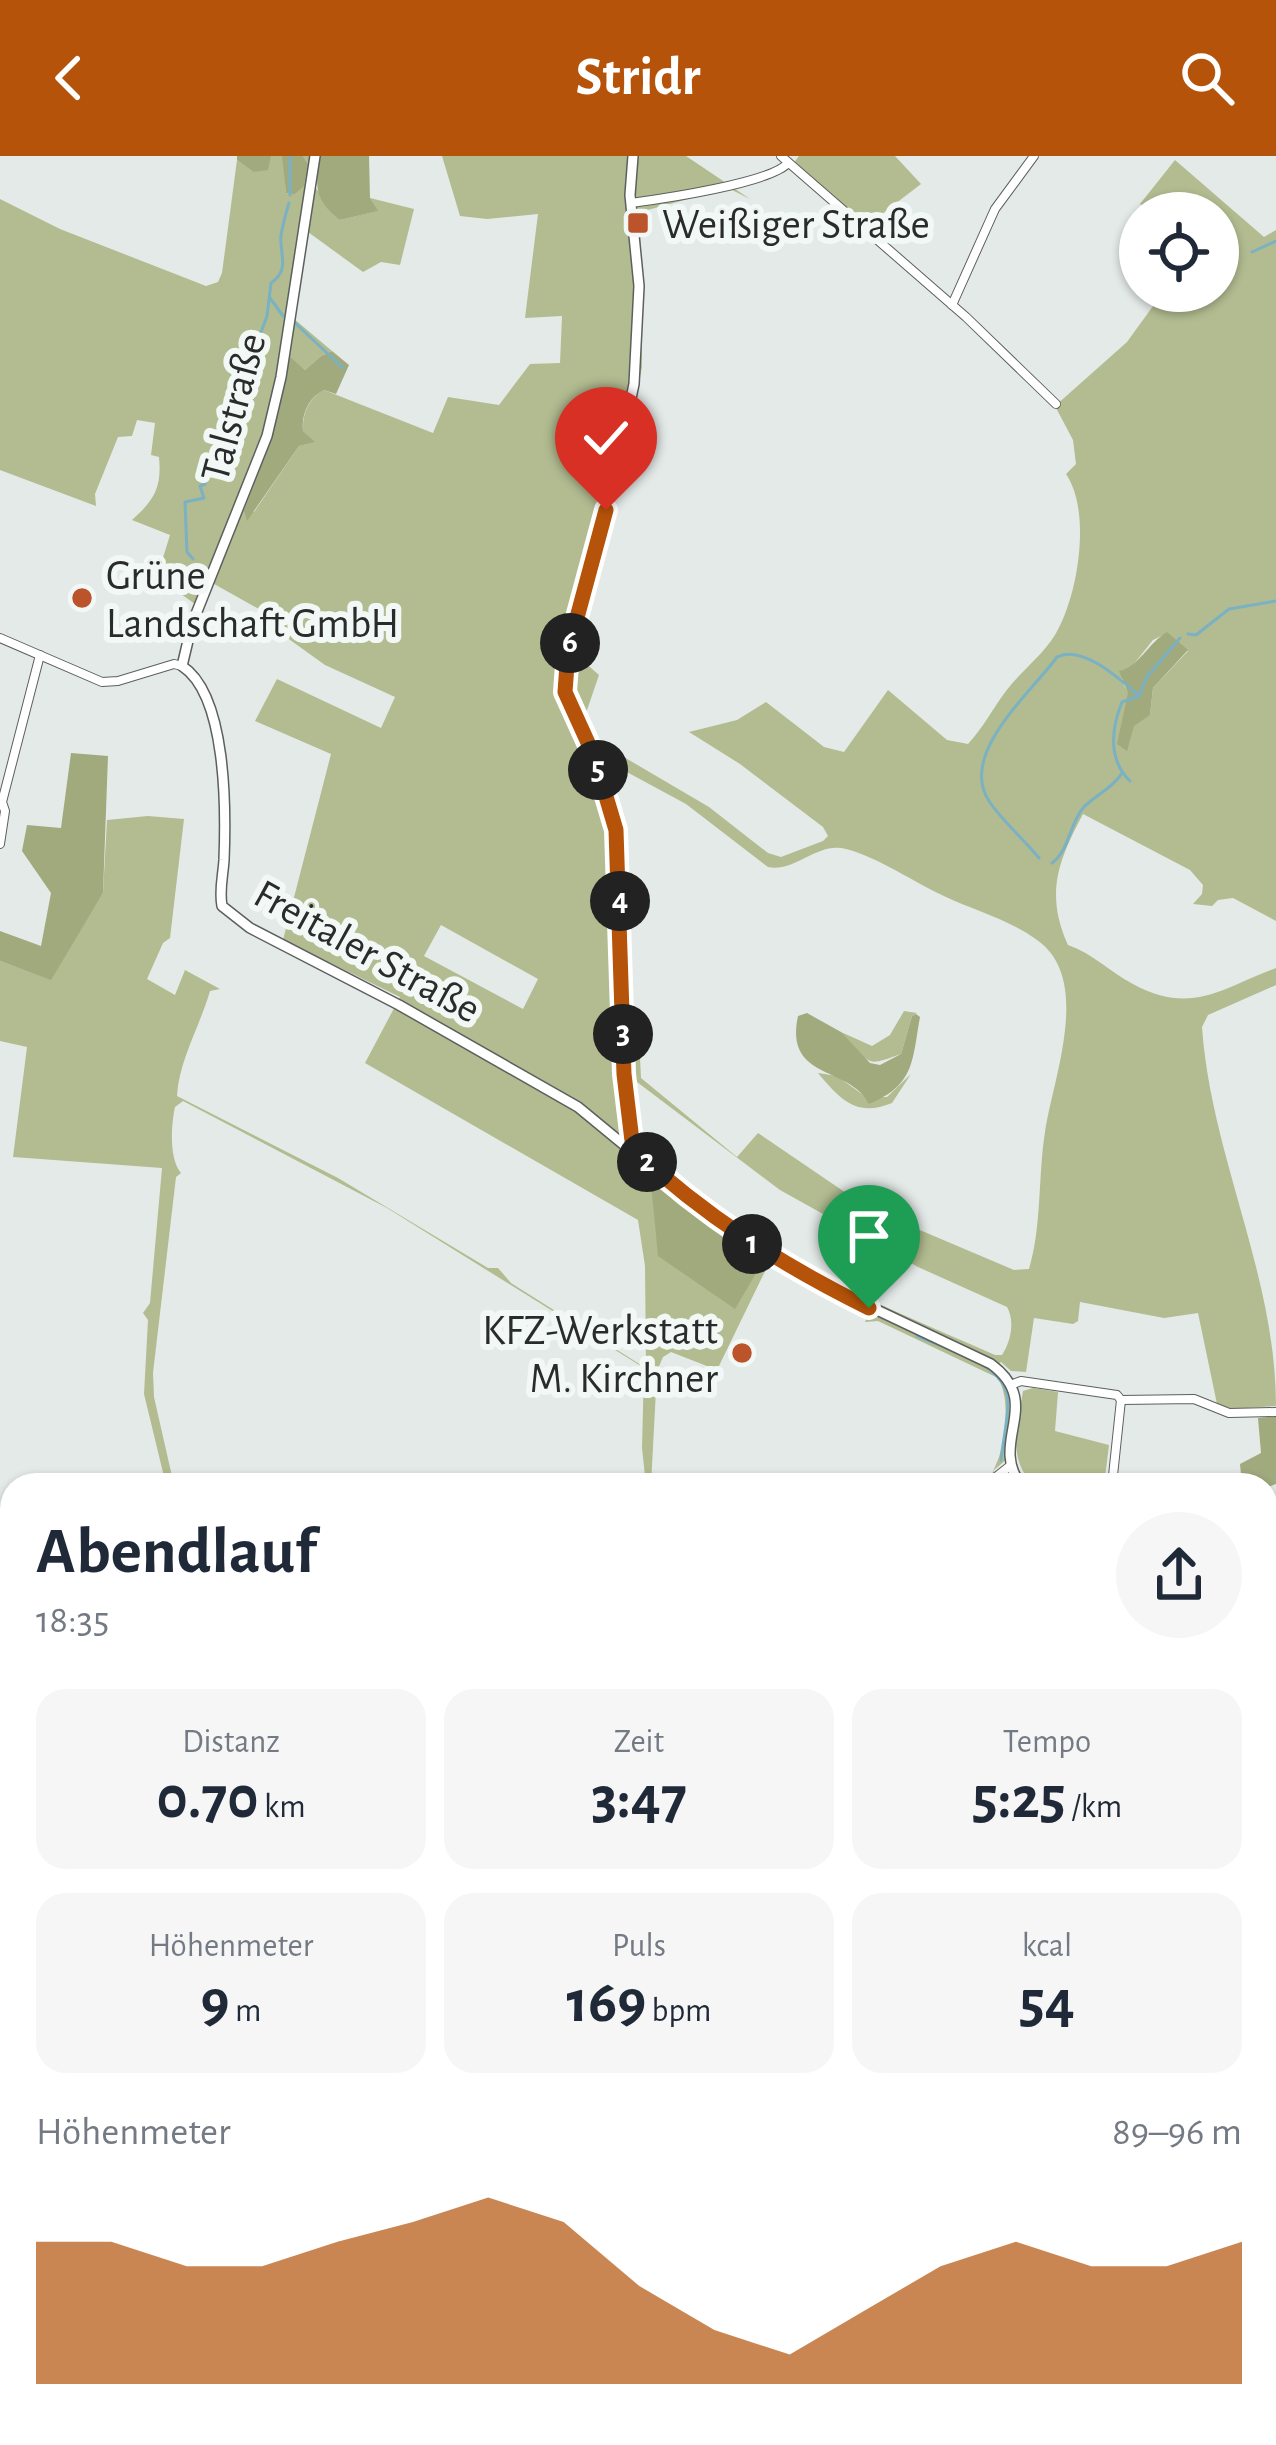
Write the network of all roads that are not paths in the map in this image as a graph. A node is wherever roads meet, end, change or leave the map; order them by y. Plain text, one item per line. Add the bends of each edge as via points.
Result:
1 (315, 156) edge
2 (633, 156) edge
3 (1034, 156) edge
4 (784, 160) edge
5 (631, 203) junction
6 (952, 304) junction
7 (1056, 404) dead end
8 (0, 638) edge
9 (40, 655) junction
10 (182, 666) junction
11 (1, 802) edge
12 (0, 844) edge
13 (633, 1149) junction
14 (1013, 1384) junction
15 (1121, 1400) junction
16 (1276, 1412) edge
17 (1010, 1466) junction
18 (1001, 1473) edge
19 (1014, 1473) edge
20 (1113, 1473) edge

1 - 10 street, Talstraße via 267,436
2 - 5 street
3 - 6 street via 995,209
4 - 5 street via 782,170 756,178
4 - 6 street
5 - 13 street via 639,286 634,384 568,651 565,692 616,830
6 - 7 street
8 - 9 street
9 - 10 street via 110,682
9 - 11 street
10 - 13 street, Freitaler Straße via 211,711 225,801 226,912 556,1093
11 - 12 street
13 - 14 street, Freitaler Straße via 773,1257 991,1364
14 - 15 street
14 - 17 street
15 - 16 street via 1194,1399 1229,1413
15 - 20 street
17 - 18 street
17 - 19 street

